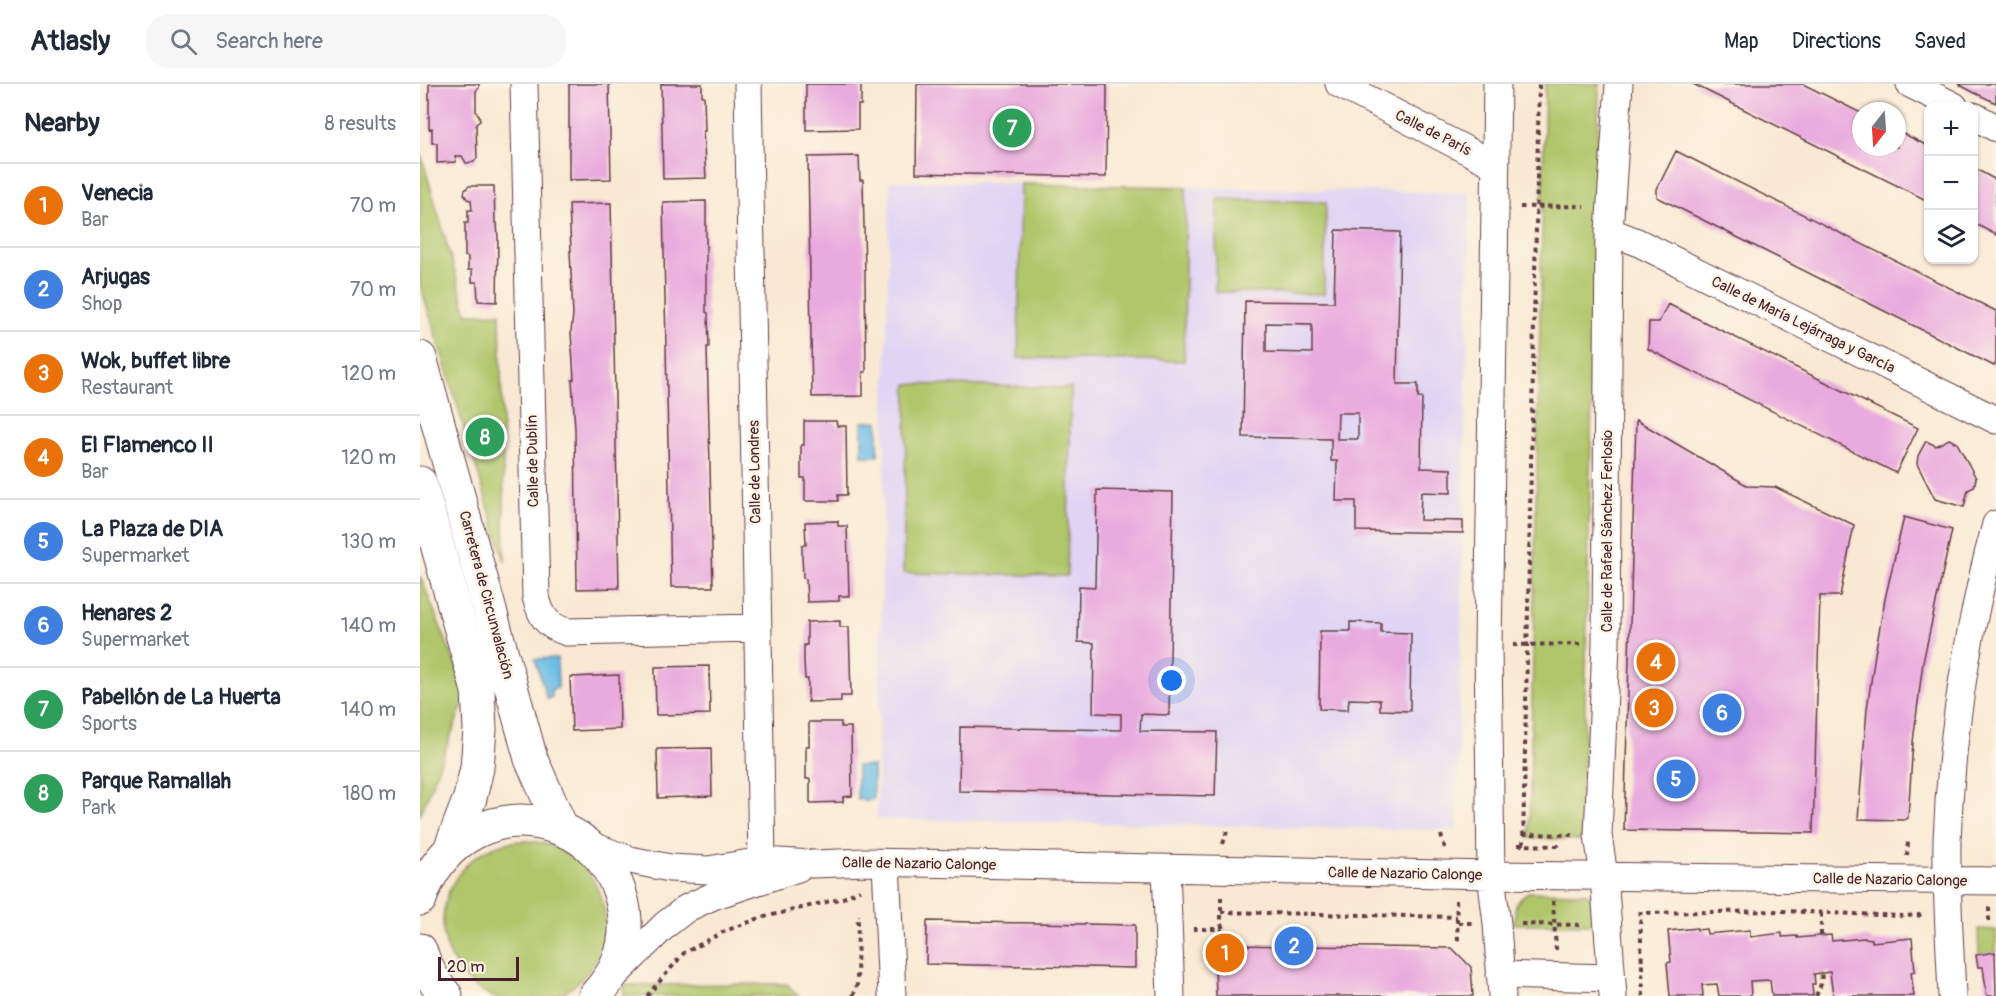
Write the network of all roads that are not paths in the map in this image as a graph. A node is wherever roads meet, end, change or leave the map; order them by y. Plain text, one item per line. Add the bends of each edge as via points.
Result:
1 (524, 84) edge
2 (748, 84) edge
3 (1340, 84) edge
4 (1497, 84) edge
5 (1619, 84) edge
6 (1910, 84) edge
7 (1946, 102) edge
8 (1978, 118) edge
9 (1996, 128) edge
10 (1495, 165) junction
11 (1609, 231) junction
12 (420, 358) edge
13 (1996, 420) edge
14 (420, 483) edge
15 (1996, 524) edge
16 (758, 628) junction
17 (575, 836) junction
18 (451, 847) junction
19 (762, 861) junction
20 (886, 862) junction
21 (813, 864) junction
22 (1166, 869) junction
23 (1491, 875) junction
24 (1604, 876) junction
25 (1948, 881) junction
26 (1996, 881) edge
27 (420, 898) edge
28 (422, 966) edge
29 (1501, 985) edge
30 (1612, 987) edge
31 (603, 988) edge
32 (446, 996) edge
33 (892, 996) edge
34 (1170, 996) edge
35 (1952, 996) edge

1 - 16 street, Calle de Dublín via 536,597 540,613 554,628 567,632
2 - 16 street, Calle de Londres
3 - 10 street, Calle de París
4 - 10 street, Calle de Rafael Sánchez Ferlosio
5 - 11 street, Calle de Rafael Sánchez Ferlosio
6 - 7 street
8 - 9 street
10 - 23 street, Calle de Rafael Sánchez Ferlosio via 1488,645
11 - 13 street, Calle de María Lejárraga y García
11 - 24 street, Calle de Rafael Sánchez Ferlosio via 1606,644 1598,835
12 - 17 main road, Carretera de Circunvalación via 531,759
14 - 18 main road via 478,692 477,768
15 - 25 street via 1982,575 1953,747
16 - 19 street, Calle de Londres
17 - 18 main road via 534,821 504,822 476,830
17 - 19 street, Calle de Nazario Calonge via 630,860 670,868 708,870
17 - 31 main road, Carretera de Circunvalación via 602,859 614,877 623,908 624,940 619,961
18 - 27 main road via 436,863
19 - 21 street, Calle de Nazario Calonge
20 - 21 street, Calle de Nazario Calonge
20 - 22 street, Calle de Nazario Calonge
20 - 33 street
21 - 31 street, Calle de Nazario Calonge via 687,908
22 - 23 street, Calle de Nazario Calonge
22 - 34 street
23 - 24 street, Calle de Nazario Calonge
23 - 29 street, Calle de Rafael Sánchez Ferlosio
24 - 25 street, Calle de Nazario Calonge
24 - 30 street, Calle de Rafael Sánchez Ferlosio
25 - 26 street, Calle de Nazario Calonge
25 - 35 street
28 - 32 main road
29 - 30 street, Calle de Rafael Sánchez Ferlosio via 1558,976

